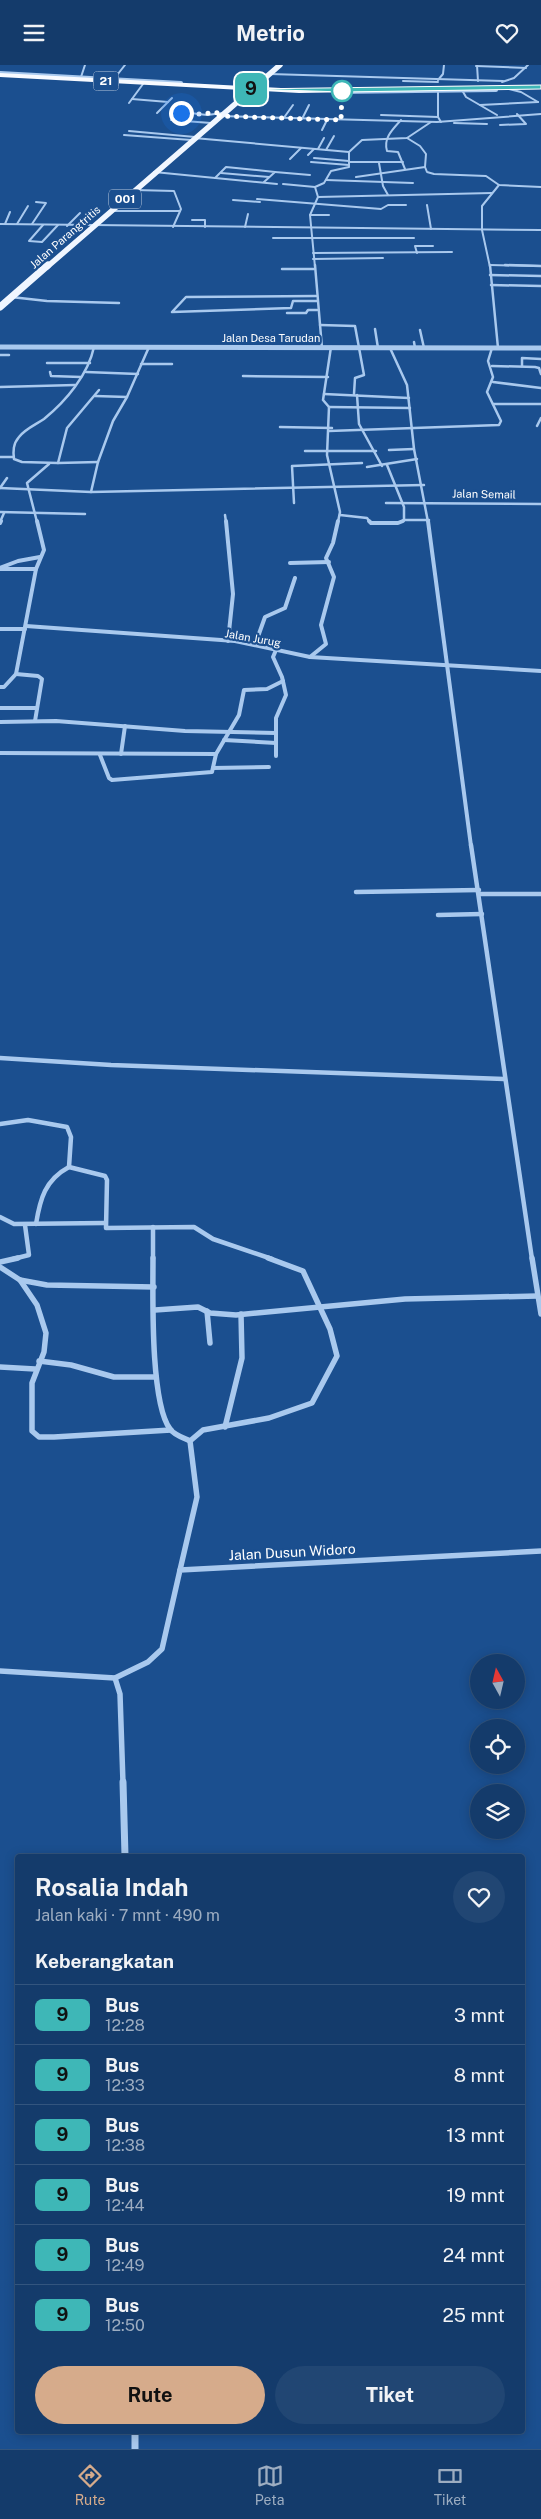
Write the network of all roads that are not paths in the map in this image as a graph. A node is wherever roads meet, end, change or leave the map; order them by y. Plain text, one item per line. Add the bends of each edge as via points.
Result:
1 (84, 65) edge
2 (125, 65) edge
3 (280, 65) edge
4 (444, 65) edge
5 (477, 65) edge
6 (528, 65) edge
7 (499, 66) edge
8 (526, 68) junction
9 (318, 69) dead end
10 (0, 74) edge
11 (270, 74) junction
12 (316, 75) junction
13 (329, 75) junction
14 (82, 77) junction
15 (440, 78) junction
16 (114, 79) junction
17 (327, 79) dead end
18 (403, 81) dead end
19 (468, 81) junction
20 (478, 81) junction
21 (503, 81) junction
22 (438, 82) junction
23 (181, 83) junction
24 (258, 83) junction
25 (143, 84) junction
26 (501, 86) junction
27 (212, 87) junction
28 (234, 87) junction
29 (541, 87) edge
30 (251, 88) junction
31 (271, 89) junction
32 (438, 89) junction
33 (462, 89) junction
34 (508, 89) junction
35 (321, 91) junction
36 (370, 91) junction
37 (244, 95) junction
38 (172, 98) dead end
39 (132, 99) junction
40 (168, 101) junction
41 (495, 101) dead end
42 (539, 102) edge
43 (129, 103) dead end
44 (499, 104) junction
45 (293, 105) dead end
46 (309, 105) dead end
47 (480, 105) junction
48 (182, 111) dead end
49 (509, 111) dead end
50 (158, 113) dead end
51 (370, 113) dead end
52 (221, 114) junction
53 (460, 114) dead end
54 (516, 114) junction
55 (541, 114) edge
56 (381, 115) dead end
57 (497, 115) junction
58 (438, 117) junction
59 (283, 119) junction
60 (302, 119) junction
61 (171, 120) dead end
62 (326, 120) junction
63 (371, 120) junction
64 (401, 120) junction
65 (463, 120) junction
66 (431, 121) junction
67 (440, 121) junction
68 (211, 123) junction
69 (487, 124) dead end
70 (500, 125) dead end
71 (322, 130) dead end
72 (129, 131) dead end
73 (124, 135) dead end
74 (334, 136) dead end
75 (193, 138) junction
76 (324, 138) dead end
77 (407, 138) junction
78 (386, 140) junction
79 (301, 148) junction
80 (316, 149) junction
81 (326, 150) junction
82 (387, 151) junction
83 (349, 152) junction
84 (308, 155) dead end
85 (383, 156) dead end
86 (314, 158) dead end
87 (290, 159) dead end
88 (311, 162) dead end
89 (350, 163) junction
90 (379, 163) junction
91 (403, 163) junction
92 (425, 167) junction
93 (405, 169) junction
94 (154, 172) junction
95 (274, 172) junction
96 (221, 173) junction
97 (382, 173) junction
98 (310, 175) dead end
99 (269, 177) junction
100 (356, 177) dead end
101 (215, 178) junction
102 (326, 180) junction
103 (383, 181) junction
104 (264, 182) junction
105 (277, 183) dead end
106 (413, 183) dead end
107 (283, 184) dead end
108 (500, 185) junction
109 (314, 187) junction
110 (541, 187) edge
111 (135, 191) junction
112 (492, 193) junction
113 (388, 195) junction
114 (318, 197) junction
115 (257, 199) dead end
116 (233, 200) dead end
117 (36, 202) dead end
118 (406, 205) dead end
119 (426, 205) dead end
120 (28, 206) dead end
121 (314, 206) junction
122 (111, 211) junction
123 (180, 211) junction
124 (10, 212) dead end
125 (80, 213) dead end
126 (248, 214) dead end
127 (310, 215) junction
128 (329, 215) dead end
129 (192, 220) dead end
130 (0, 224) edge
131 (5, 224) junction
132 (16, 224) junction
133 (32, 225) junction
134 (43, 225) junction
135 (58, 225) junction
136 (67, 226) junction
137 (93, 226) junction
138 (173, 227) junction
139 (204, 227) junction
140 (245, 227) junction
141 (311, 228) junction
142 (379, 229) junction
143 (431, 229) junction
144 (482, 230) junction
145 (541, 230) edge
146 (379, 235) dead end
147 (273, 237) dead end
148 (313, 238) junction
149 (414, 238) dead end
150 (433, 246) dead end
151 (452, 252) dead end
152 (313, 253) junction
153 (417, 253) junction
154 (313, 259) junction
155 (383, 259) dead end
156 (490, 265) junction
157 (541, 266) edge
158 (282, 269) dead end
159 (314, 269) junction
160 (490, 275) junction
161 (541, 276) edge
162 (491, 285) junction
163 (541, 285) edge
164 (316, 296) junction
165 (1, 298) edge
166 (11, 298) junction
167 (317, 301) junction
168 (119, 303) dead end
169 (0, 307) edge
170 (318, 310) junction
171 (287, 313) dead end
172 (320, 325) junction
173 (374, 329) dead end
174 (420, 330) dead end
175 (0, 347) edge
176 (94, 347) junction
177 (149, 347) junction
178 (331, 347) junction
179 (322, 348) junction
180 (357, 348) junction
181 (378, 348) junction
182 (390, 348) junction
183 (424, 348) junction
184 (492, 348) junction
185 (498, 348) junction
186 (541, 348) edge
187 (0, 355) edge
188 (9, 355) dead end
189 (541, 359) edge
190 (47, 363) dead end
191 (90, 363) junction
192 (141, 364) junction
193 (172, 364) dead end
194 (492, 367) junction
195 (522, 367) junction
196 (50, 372) dead end
197 (86, 372) junction
198 (541, 373) edge
199 (138, 374) junction
200 (81, 377) junction
201 (243, 377) dead end
202 (328, 377) junction
203 (493, 382) junction
204 (75, 385) junction
205 (0, 387) edge
206 (541, 388) edge
207 (99, 390) dead end
208 (324, 394) junction
209 (356, 395) junction
210 (94, 396) junction
211 (127, 397) junction
212 (409, 398) junction
213 (541, 403) edge
214 (493, 404) junction
215 (329, 407) junction
216 (358, 407) junction
217 (410, 408) junction
218 (541, 419) edge
219 (280, 427) dead end
220 (537, 427) dead end
221 (361, 428) junction
222 (411, 428) junction
223 (330, 429) junction
224 (414, 449) junction
225 (389, 450) dead end
226 (305, 451) dead end
227 (376, 451) junction
228 (327, 452) junction
229 (0, 457) edge
230 (13, 457) junction
231 (417, 459) junction
232 (98, 462) junction
233 (58, 463) junction
234 (362, 463) dead end
235 (49, 464) junction
236 (328, 464) junction
237 (385, 466) junction
238 (367, 467) dead end
239 (7, 478) dead end
240 (424, 485) junction
241 (396, 486) junction
242 (336, 487) junction
243 (0, 488) edge
244 (292, 489) junction
245 (27, 491) junction
246 (91, 491) junction
247 (426, 501) junction
248 (402, 502) junction
249 (294, 503) dead end
250 (386, 503) dead end
251 (541, 504) edge
252 (2, 512) edge
253 (33, 514) junction
254 (84, 514) dead end
255 (224, 515) dead end
256 (340, 515) junction
257 (404, 520) junction
258 (429, 520) junction
259 (0, 523) edge
260 (40, 557) junction
261 (329, 562) junction
262 (290, 563) dead end
263 (0, 568) edge
264 (36, 569) junction
265 (295, 578) dead end
266 (26, 628) junction
267 (0, 629) edge
268 (228, 641) junction
269 (255, 645) junction
270 (276, 651) junction
271 (310, 657) junction
272 (447, 666) junction
273 (541, 671) edge
274 (16, 674) junction
275 (283, 681) junction
276 (0, 687) edge
277 (0, 708) edge
278 (37, 708) junction
279 (35, 721) junction
280 (1, 722) edge
281 (125, 726) junction
282 (0, 728) edge
283 (229, 732) junction
284 (276, 733) junction
285 (224, 740) junction
286 (276, 743) junction
287 (0, 753) edge
288 (121, 754) junction
289 (216, 754) junction
290 (100, 755) junction
291 (276, 756) dead end
292 (213, 767) junction
293 (269, 767) dead end
294 (356, 892) dead end
295 (479, 892) junction
296 (541, 894) edge
297 (482, 914) junction
298 (438, 915) dead end
299 (0, 1058) edge
300 (504, 1079) junction
301 (0, 1124) edge
302 (69, 1167) junction
303 (0, 1217) edge
304 (105, 1223) junction
305 (36, 1224) junction
306 (25, 1225) junction
307 (153, 1227) junction
308 (0, 1262) edge
309 (0, 1267) edge
310 (20, 1280) junction
311 (154, 1287) junction
312 (537, 1296) junction
313 (320, 1307) junction
314 (155, 1311) junction
315 (207, 1311) junction
316 (241, 1314) junction
317 (541, 1314) edge
318 (210, 1343) dead end
319 (39, 1361) junction
320 (0, 1367) edge
321 (35, 1369) junction
322 (156, 1377) junction
323 (225, 1427) junction
324 (171, 1430) junction
325 (190, 1441) junction
326 (541, 1551) edge
327 (180, 1570) junction
328 (0, 1671) edge
329 (115, 1678) junction
330 (125, 1854) edge
331 (135, 2434) edge
332 (135, 2449) edge

1 - 14 street
2 - 16 street
3 - 11 main road, Jalan Parangtritis
4 - 15 street
5 - 7 street
5 - 20 street
6 - 8 street
7 - 8 street
8 - 21 street via 514,78
9 - 12 street
10 - 14 street
10 - 23 highway, 21
10 - 25 street
10 - 27 highway, 21
11 - 12 street
11 - 24 main road, Jalan Parangtritis
12 - 13 street
13 - 15 street
13 - 17 street
14 - 16 street
15 - 19 street
15 - 22 street
16 - 23 street
18 - 22 street
19 - 20 street
19 - 33 street
20 - 21 street
21 - 26 street
22 - 32 street
23 - 28 highway, 21
24 - 28 highway
24 - 30 main road, Jalan Parangtritis
24 - 31 highway
25 - 27 street
25 - 39 street
26 - 29 street
26 - 33 street
27 - 28 highway, 21
28 - 30 highway, 21
28 - 37 highway via 242,90
29 - 34 street
29 - 35 highway, 21
29 - 36 highway, 21
30 - 31 highway, 21
30 - 37 main road, Jalan Parangtritis / 001
31 - 35 highway, 21
31 - 37 highway
32 - 33 street
32 - 35 street
32 - 36 street
32 - 58 street
33 - 34 street
33 - 47 street via 466,97
34 - 42 street
35 - 36 highway, 21
37 - 52 main road, Jalan Parangtritis / 001
38 - 40 street
39 - 40 street
39 - 43 street
40 - 50 street
41 - 44 street
42 - 44 street
44 - 47 street
45 - 59 street
46 - 60 street
47 - 57 street
48 - 52 street
49 - 54 street
51 - 63 street
52 - 59 street
52 - 68 main road, Jalan Parangtritis / 001
53 - 65 street
54 - 55 street
54 - 57 street
54 - 70 street via 526,123
56 - 58 street
57 - 65 street
58 - 67 street
59 - 60 street
60 - 62 street
61 - 68 street
62 - 63 street
62 - 71 street
63 - 64 street
64 - 66 street
64 - 78 street
65 - 67 street
66 - 67 street
66 - 77 street
67 - 69 street
68 - 75 main road, Jalan Parangtritis / 001
72 - 75 street
73 - 75 street
74 - 81 street
75 - 79 street
75 - 94 main road, Jalan Parangtritis / 001
76 - 80 street
77 - 78 street
77 - 92 street via 427,156
78 - 82 street
78 - 83 street via 362,140
79 - 80 street
79 - 87 street
80 - 81 street
80 - 84 street
81 - 83 street
82 - 85 street
82 - 91 street via 398,152
83 - 89 street
86 - 89 street
88 - 89 street
89 - 90 street
89 - 102 street via 330,171
90 - 91 street
90 - 97 street
91 - 93 street
92 - 93 street
92 - 108 street via 427,172 434,174 489,177
93 - 97 street
94 - 101 street
94 - 111 main road, Jalan Parangtritis / 001
95 - 96 street via 226,167
95 - 98 street
95 - 99 street
96 - 99 street
96 - 101 street
97 - 100 street
97 - 103 street
99 - 104 street
101 - 104 street
102 - 103 street
102 - 109 street
103 - 106 street
103 - 113 street
104 - 105 street
107 - 109 street
108 - 110 street
108 - 112 street
109 - 114 street
111 - 122 main road, Jalan Parangtritis / 001
111 - 123 street via 173,191
112 - 113 street via 431,191
112 - 144 street via 482,206
113 - 114 street
114 - 121 street
115 - 121 street
116 - 121 street
117 - 133 street via 46,203
118 - 121 street via 388,205 382,209
119 - 143 street
120 - 132 street
121 - 127 street
122 - 123 street
122 - 137 main road, Jalan Parangtritis / 001
123 - 138 street
124 - 131 street
125 - 136 street
126 - 140 street
127 - 128 street
127 - 141 street
129 - 139 street via 205,220
130 - 131 street
131 - 132 street
132 - 133 street
133 - 134 street
134 - 135 street
134 - 135 street via 29,241 42,242
135 - 136 street
136 - 137 street
137 - 138 street
137 - 166 main road, Jalan Parangtritis / 001
138 - 139 street
139 - 140 street
140 - 141 street
141 - 142 street
141 - 148 street
142 - 143 street
142 - 146 street
143 - 144 street
144 - 145 street
144 - 156 street
147 - 148 street
148 - 149 street
148 - 152 street
150 - 153 street via 415,246
151 - 153 street
152 - 153 street
152 - 154 street
154 - 155 street
154 - 159 street
156 - 157 street
156 - 160 street
158 - 159 street
159 - 164 street
160 - 161 street
160 - 162 street
162 - 163 street
162 - 185 street
164 - 167 street
164 - 167 street via 186,297 172,312 291,308 293,301
165 - 166 street
166 - 168 street
166 - 169 main road, Jalan Parangtritis / 001
167 - 170 street
170 - 171 street
170 - 172 street
172 - 179 street
172 - 180 street via 354,325
173 - 181 street
174 - 183 street
175 - 176 street, Jalan Desa Tarudan
176 - 177 street, Jalan Desa Tarudan
176 - 191 street
177 - 179 street, Jalan Desa Tarudan
177 - 192 street
178 - 179 street, Jalan Desa Tarudan
178 - 180 street, Jalan Desa Tarudan
178 - 202 street
180 - 181 street, Jalan Desa Tarudan
180 - 209 street via 364,375 356,378
181 - 182 street, Jalan Desa Tarudan
182 - 183 street, Jalan Desa Tarudan via 414,345
182 - 212 street via 406,378
183 - 184 street, Jalan Desa Tarudan
184 - 185 street, Jalan Desa Tarudan
184 - 194 street via 488,361
185 - 186 street, Jalan Desa Tarudan
187 - 188 street
189 - 195 street via 522,358
190 - 191 street
191 - 197 street
192 - 193 street
192 - 199 street
194 - 195 street
194 - 203 street
195 - 198 street via 537,367
196 - 200 street via 51,375
197 - 199 street
197 - 200 street
199 - 211 street
200 - 204 street
201 - 202 street
202 - 208 street
203 - 206 street
203 - 214 street via 487,392
204 - 205 street
204 - 230 street via 47,416 19,437
207 - 210 street
208 - 209 street
208 - 215 street via 322,400
209 - 212 street
209 - 216 street
210 - 211 street
210 - 233 street via 67,428
211 - 232 street via 113,421
212 - 217 street
213 - 214 street
214 - 222 street via 501,421 498,426
215 - 216 street
215 - 223 street
216 - 217 street
216 - 221 street
217 - 222 street
218 - 220 street
219 - 223 street
221 - 222 street
221 - 223 street
221 - 227 street
222 - 224 street
223 - 228 street
224 - 225 street
224 - 231 street
226 - 228 street
227 - 228 street
227 - 237 street
228 - 236 street
229 - 230 street
230 - 235 street via 22,462
231 - 237 street
231 - 240 street
232 - 233 street
232 - 246 street
233 - 235 street
234 - 236 street
235 - 245 street via 30,479
236 - 242 street
236 - 244 street via 292,466
237 - 238 street
237 - 241 street
239 - 243 street
240 - 241 street
240 - 247 street
241 - 242 street
241 - 248 street
242 - 244 street
242 - 256 street
243 - 245 street
244 - 246 street
244 - 249 street
245 - 246 street
245 - 253 street
247 - 248 street, Jalan Semail
247 - 251 street, Jalan Semail
247 - 258 street
248 - 250 street, Jalan Semail
248 - 257 street
252 - 253 street
252 - 259 street
253 - 254 street
253 - 260 street via 44,550
255 - 268 street via 233,598
256 - 257 street via 366,518 370,523
256 - 261 street via 326,557
257 - 258 street
258 - 272 street
260 - 263 street
260 - 264 street
261 - 262 street
261 - 271 street via 333,574 332,593 321,627 327,637 326,644
263 - 264 street
264 - 266 street
265 - 269 street via 285,608 265,617
266 - 267 street, Jalan Jurug
266 - 268 street, Jalan Jurug
266 - 274 street
268 - 269 street, Jalan Jurug
269 - 270 street, Jalan Jurug
270 - 271 street, Jalan Jurug
270 - 275 street via 273,657
271 - 272 street, Jalan Jurug
272 - 273 street, Jalan Jurug
272 - 295 street
274 - 276 street via 4,687
274 - 278 street via 42,679
275 - 283 street via 267,689 244,690 238,715
275 - 284 street via 286,695 277,713
277 - 278 street
278 - 279 street
279 - 280 street
279 - 281 street
280 - 282 street
281 - 283 street
281 - 288 street
283 - 284 street
283 - 285 street
284 - 286 street
285 - 286 street
285 - 289 street
286 - 291 street
287 - 290 street
288 - 289 street
288 - 290 street
289 - 292 street
290 - 292 street via 112,780 210,773
292 - 293 street
294 - 295 street
295 - 296 street
295 - 297 street
297 - 298 street
297 - 300 street
299 - 300 street
300 - 312 street
301 - 302 street via 28,1120 64,1125 71,1137
302 - 304 street via 105,1176
302 - 305 street via 52,1176 44,1189
303 - 306 street
304 - 305 street
304 - 307 street via 108,1228
305 - 306 street
306 - 308 street via 29,1255
307 - 311 street
307 - 313 street via 194,1227 213,1239 303,1271
309 - 310 street
310 - 311 street via 47,1285
310 - 319 street via 32,1295 42,1317 46,1336
311 - 314 street
312 - 313 street via 415,1299
312 - 317 street
313 - 316 street
313 - 323 street via 330,1329 336,1355 334,1365 312,1403 269,1418
314 - 315 street via 198,1307
314 - 322 street
315 - 316 street
315 - 318 street
316 - 323 street via 242,1358
319 - 321 street
319 - 322 street via 71,1365 114,1377
320 - 321 street
321 - 324 street via 31,1387 32,1431 39,1437
322 - 324 street via 164,1415
323 - 325 street via 203,1430
324 - 325 street
325 - 327 street via 197,1497
326 - 327 street, Jalan Dusun Widoro
327 - 329 street via 162,1649 153,1659
328 - 329 street
329 - 330 street via 120,1694
331 - 332 street

